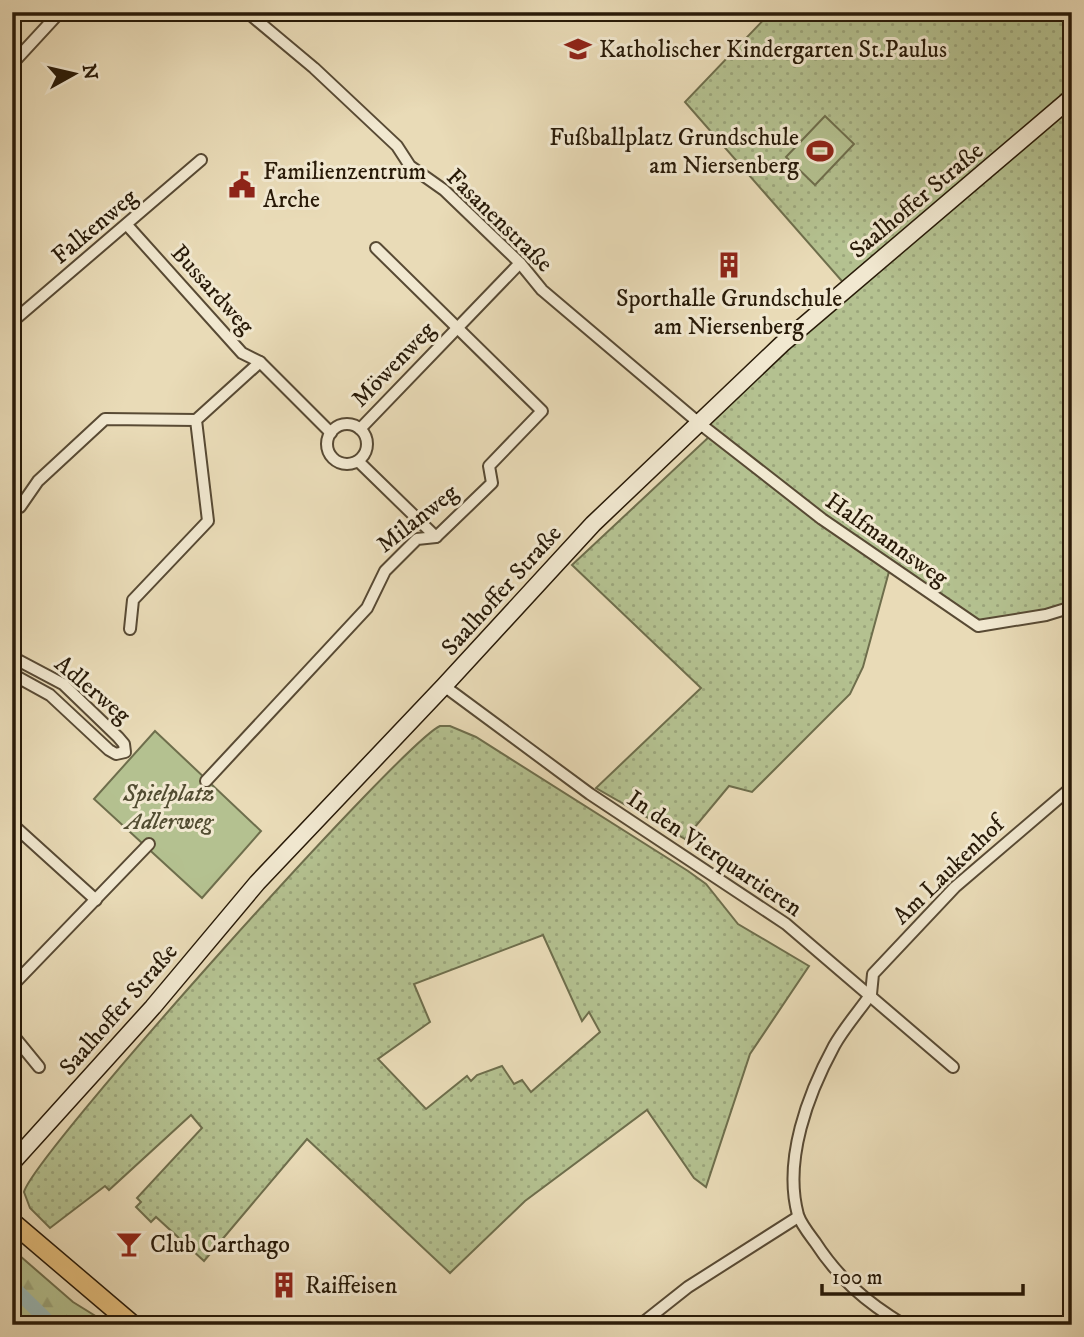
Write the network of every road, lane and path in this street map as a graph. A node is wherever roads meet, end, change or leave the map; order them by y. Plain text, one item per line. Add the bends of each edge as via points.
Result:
1 (60, 12) edge
2 (247, 12) edge
3 (12, 64) edge
4 (1072, 97) edge
5 (201, 160) dead end
6 (127, 225) junction
7 (376, 248) dead end
8 (520, 263) junction
9 (12, 323) edge
10 (456, 328) junction
11 (260, 362) junction
12 (196, 420) junction
13 (699, 423) junction
14 (360, 429) junction
15 (331, 433) junction
16 (358, 461) junction
17 (20, 507) dead end
18 (436, 537) junction
19 (1072, 607) edge
20 (130, 629) dead end
21 (12, 657) edge
22 (12, 674) edge
23 (444, 686) junction
24 (206, 781) dead end
25 (1072, 787) edge
26 (12, 824) edge
27 (149, 844) dead end
28 (96, 900) junction
29 (12, 986) edge
30 (871, 994) junction
31 (12, 1034) edge
32 (39, 1067) dead end
33 (953, 1067) dead end
34 (12, 1163) edge
35 (798, 1217) junction
36 (12, 1222) edge
37 (133, 1325) edge
38 (640, 1325) edge
39 (904, 1325) edge

1 - 3 street
2 - 8 street, Fasanenstraße via 314,68 397,146 410,166 444,190
4 - 13 main road, Saalhoffer Straße via 782,344
5 - 6 street, Falkenweg
6 - 9 street, Falkenweg
6 - 11 street, Bussardweg via 242,354
7 - 10 street, Möwenweg
8 - 10 street, Möwenweg
8 - 13 street, Fasanenstraße via 542,290
10 - 14 street, Möwenweg
10 - 18 street, Milanweg via 542,411 489,466 492,483
11 - 12 street
11 - 15 street, Bussardweg
12 - 17 street via 105,419 38,481
12 - 20 street via 208,521 133,600
13 - 19 street, Halfmannsweg via 822,519 978,626
13 - 23 main road, Saalhoffer Straße via 593,524
14 - 15 street, Möwenweg via 346,424
14 - 16 street, Möwenweg via 367,443
15 - 16 street via 328,446 335,459
16 - 18 street
18 - 24 street, Milanweg via 417,539 385,570 367,608
21 - 22 street, Adlerweg via 63,684 118,737 125,752 109,750 50,695
23 - 30 street, In den Vierquartieren via 590,794 760,905
23 - 34 main road, Saalhoffer Straße via 257,883
25 - 30 street, Am Laukenhof via 955,887 873,974
26 - 28 street
27 - 28 street
28 - 29 street
30 - 33 street, In den Vierquartieren
30 - 35 street, Am Laukenhof via 835,1044 810,1097 798,1146 794,1189
31 - 32 street
35 - 38 street via 688,1287
35 - 39 street via 833,1270 861,1297
36 - 37 main road

